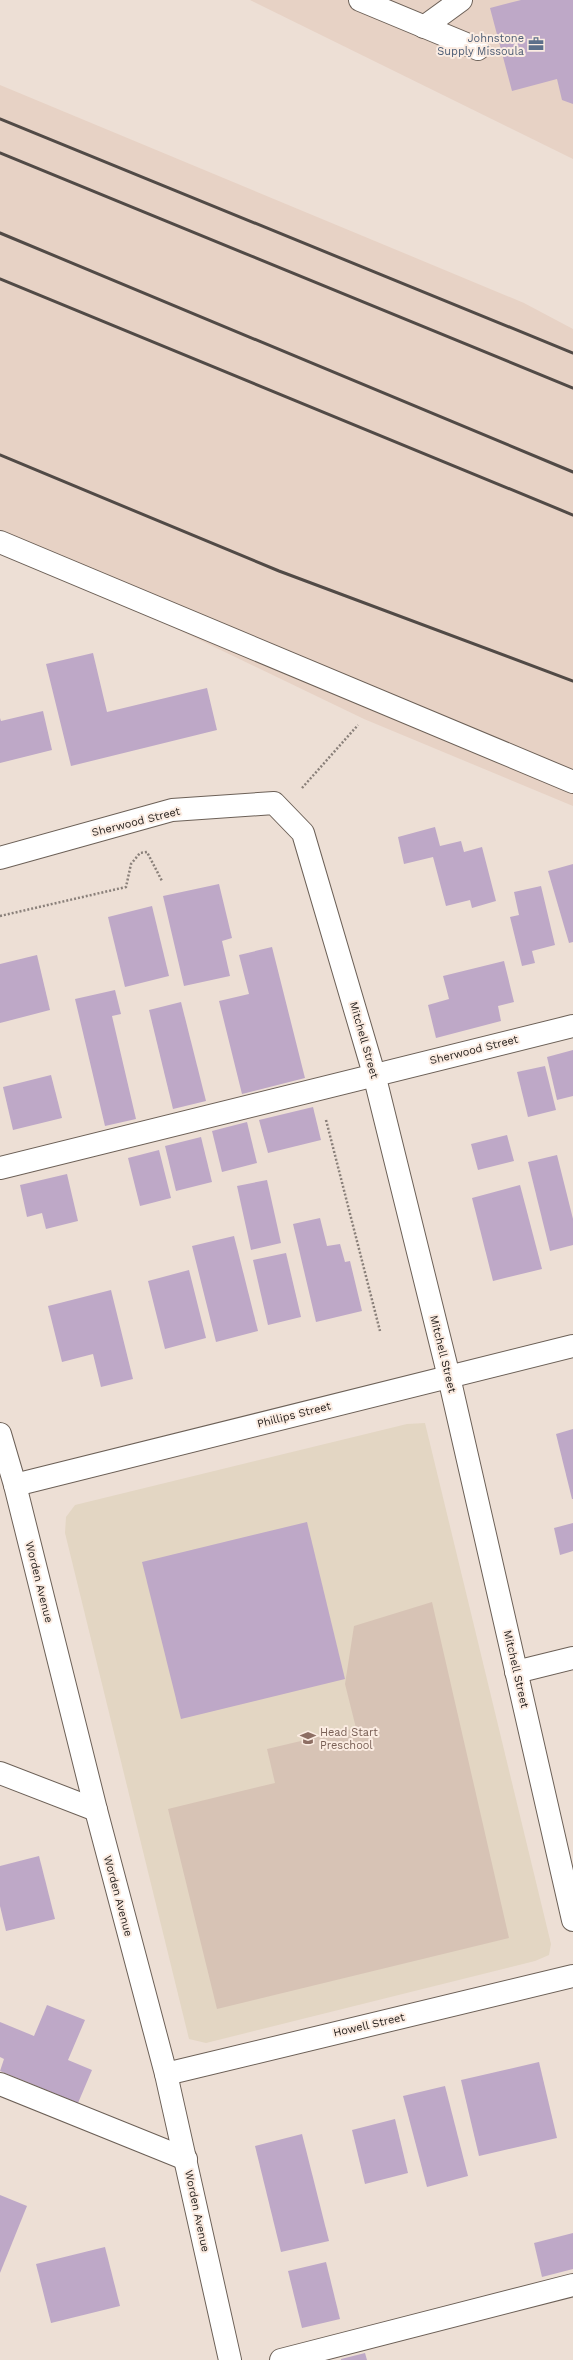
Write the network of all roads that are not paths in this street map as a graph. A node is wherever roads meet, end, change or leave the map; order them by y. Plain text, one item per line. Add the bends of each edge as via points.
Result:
1 (360, 0) edge
2 (461, 0) edge
3 (424, 27) junction
4 (478, 49) dead end
5 (0, 542) edge
6 (573, 782) edge
7 (274, 803) joint
8 (0, 858) edge
9 (573, 1026) edge
10 (374, 1074) junction
11 (0, 1168) edge
12 (573, 1346) edge
13 (450, 1377) junction
14 (0, 1434) edge
15 (15, 1485) junction
16 (573, 1658) edge
17 (516, 1672) junction
18 (0, 1773) edge
19 (96, 1810) junction
20 (573, 1920) edge
21 (573, 1976) edge
22 (166, 2074) junction
23 (0, 2084) edge
24 (186, 2159) junction
25 (573, 2285) edge
26 (230, 2360) edge
27 (281, 2360) edge

1 - 3 street
2 - 3 street
3 - 4 street
5 - 6 street
7 - 8 street, Sherwood Street via 172,810
7 - 10 street, Mitchell Street via 303,833
9 - 10 street, Sherwood Street
10 - 11 street, Sherwood Street
10 - 13 street, Mitchell Street
12 - 13 street, Phillips Street
13 - 15 street, Phillips Street
13 - 17 street, Mitchell Street
14 - 15 street, Worden Avenue
15 - 19 street, Worden Avenue
16 - 17 street
17 - 20 street, Mitchell Street
18 - 19 street
19 - 22 street, Worden Avenue
21 - 22 street, Howell Street
22 - 24 street, Worden Avenue
23 - 24 street
24 - 26 street, Worden Avenue
25 - 27 street

